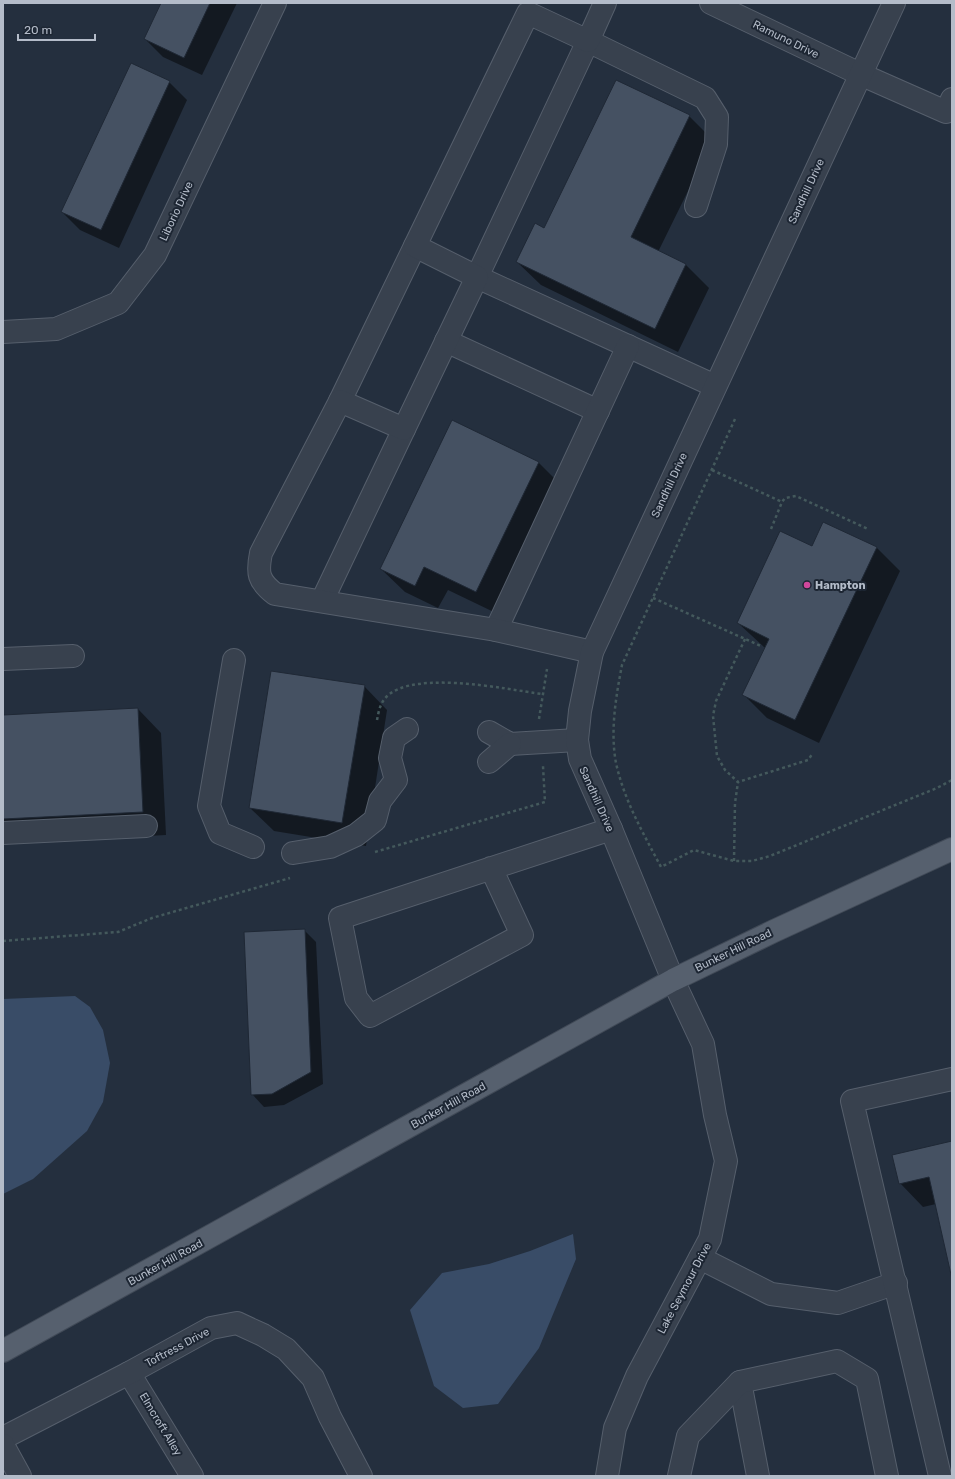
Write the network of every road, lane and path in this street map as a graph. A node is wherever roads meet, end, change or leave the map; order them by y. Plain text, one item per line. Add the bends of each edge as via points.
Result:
1 (275, 3) edge
2 (605, 3) edge
3 (711, 3) edge
4 (894, 3) edge
5 (588, 41) junction
6 (860, 74) junction
7 (952, 99) edge
8 (696, 206) dead end
9 (416, 246) junction
10 (477, 277) junction
11 (3, 332) edge
12 (446, 341) junction
13 (628, 346) junction
14 (715, 386) junction
15 (340, 401) junction
16 (598, 411) junction
17 (735, 419) dead end
18 (404, 429) junction
19 (712, 470) junction
20 (782, 502) junction
21 (772, 529) dead end
22 (868, 529) dead end
23 (653, 598) junction
24 (322, 601) junction
25 (496, 630) junction
26 (745, 639) junction
27 (761, 646) dead end
28 (592, 652) junction
29 (73, 656) dead end
30 (3, 659) edge
31 (234, 660) dead end
32 (407, 729) dead end
33 (489, 732) dead end
34 (577, 740) junction
35 (510, 744) junction
36 (813, 753) dead end
37 (489, 762) dead end
38 (952, 780) edge
39 (738, 782) junction
40 (146, 826) dead end
41 (611, 829) junction
42 (3, 833) edge
43 (952, 836) edge
44 (252, 847) dead end
45 (952, 849) edge
46 (293, 853) dead end
47 (734, 862) junction
48 (491, 868) junction
49 (901, 871) junction
50 (674, 980) junction
51 (952, 1080) edge
52 (700, 1258) junction
53 (896, 1284) junction
54 (3, 1352) edge
55 (130, 1373) junction
56 (740, 1382) junction
57 (3, 1438) edge
58 (3, 1444) edge
59 (20, 1476) edge
60 (192, 1476) edge
61 (360, 1476) edge
62 (607, 1476) edge
63 (679, 1476) edge
64 (758, 1476) edge
65 (887, 1476) edge
66 (940, 1476) edge

1 - 11 street, Liborio Drive via 155,255 118,303 56,329
2 - 5 street
3 - 6 street, Ramuno Drive
4 - 6 street, Sandhill Drive
5 - 8 street via 705,98 717,117 716,144
5 - 9 street via 528,13
5 - 10 street
6 - 7 street, Ramuno Drive via 946,112
6 - 14 street, Sandhill Drive
9 - 10 street
9 - 15 street
10 - 12 street
10 - 13 street
12 - 16 street
12 - 18 street
13 - 14 street
13 - 16 street
14 - 28 street, Sandhill Drive
15 - 18 street
15 - 24 street via 261,553 258,568 262,584 275,594
16 - 25 street
17 - 19 path
18 - 24 street
19 - 20 path
19 - 23 path
20 - 21 path
20 - 22 path via 785,498 796,496
23 - 26 path
23 - 47 path via 622,665 618,683 614,726 616,761 624,791 636,821 661,867 694,850
24 - 25 street
25 - 28 street
26 - 27 path
26 - 39 path via 716,701 713,716 717,756 725,770
28 - 34 street, Sandhill Drive
29 - 30 street
31 - 44 street via 209,806 220,833
32 - 46 street via 394,738 390,758 396,780 380,801 375,820 356,835 330,847
33 - 35 street
34 - 35 street
34 - 41 street, Sandhill Drive via 580,759
35 - 37 street
36 - 39 path via 808,760
38 - 47 path via 795,847 752,861
39 - 47 path
40 - 42 street
41 - 48 street
41 - 50 street, Sandhill Drive
43 - 49 main road, Bunker Hill Road
45 - 49 main road, Bunker Hill Road
48 - 48 street via 340,918 356,998 370,1016 522,935
49 - 50 main road, Bunker Hill Road
50 - 52 street, Lake Seymour Drive via 703,1044 726,1161 710,1238
50 - 54 main road, Bunker Hill Road
51 - 53 street via 852,1101
52 - 53 street via 771,1294 838,1303
52 - 62 street, Lake Seymour Drive via 637,1376 615,1428
53 - 66 street
55 - 57 street, Toftress Drive
55 - 60 street, Elmcroft Alley
55 - 61 street, Toftress Drive via 211,1328 237,1323 286,1349 313,1378
56 - 63 street via 688,1436
56 - 64 street
56 - 65 street via 837,1361 868,1379
58 - 59 street

